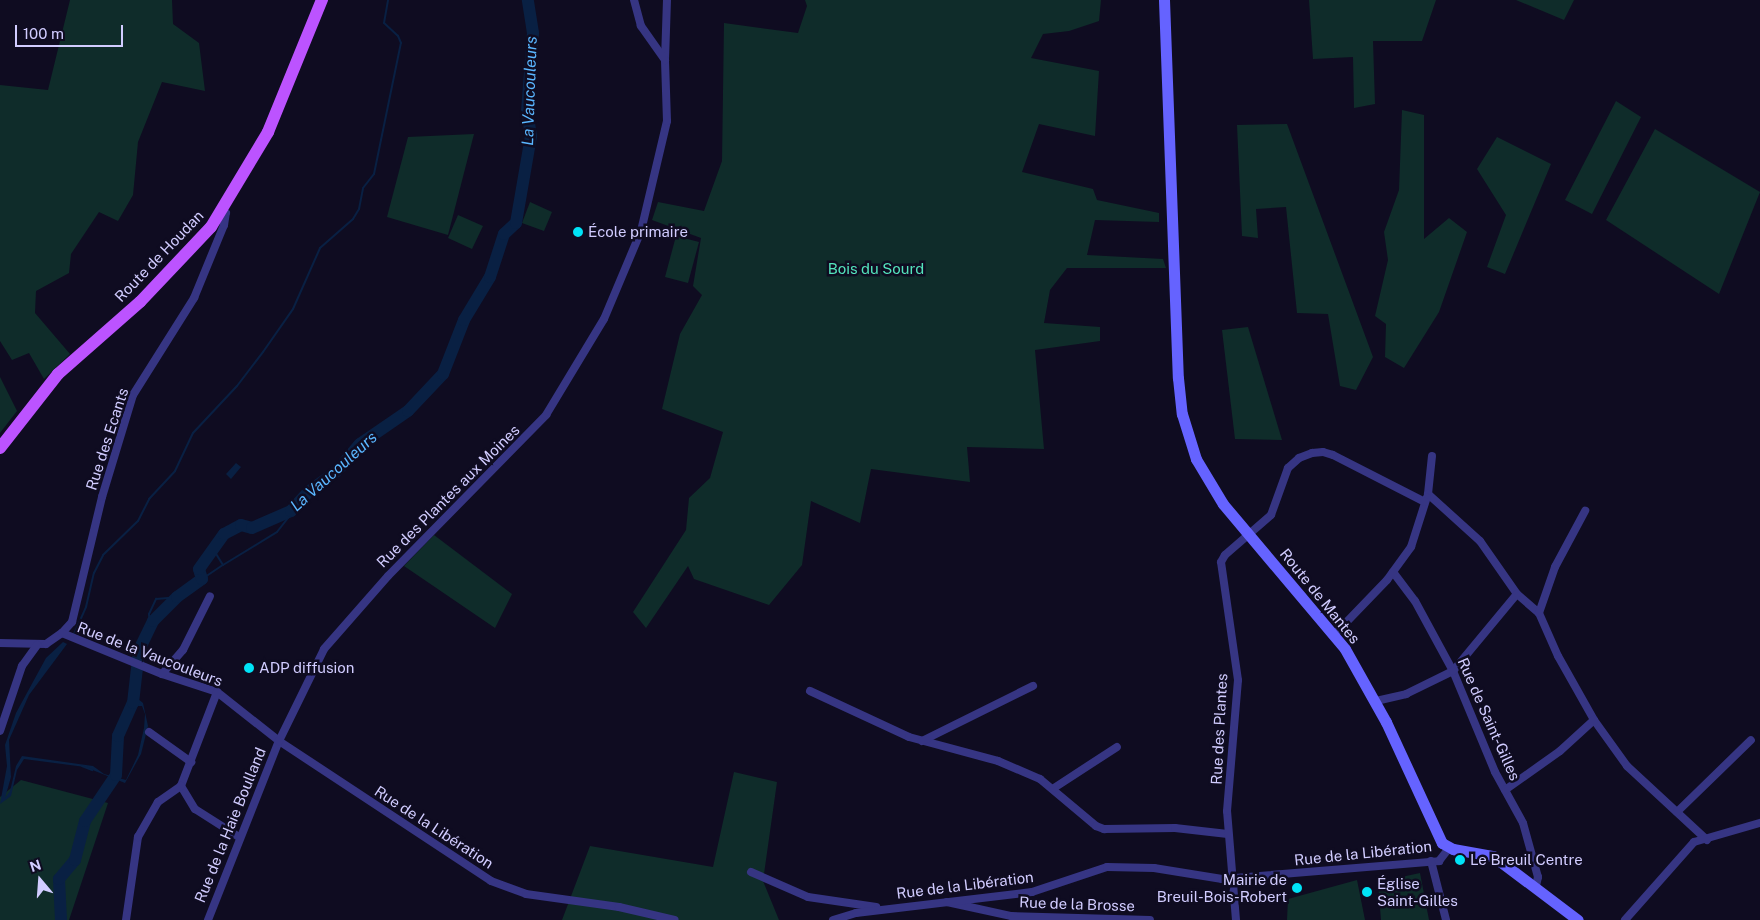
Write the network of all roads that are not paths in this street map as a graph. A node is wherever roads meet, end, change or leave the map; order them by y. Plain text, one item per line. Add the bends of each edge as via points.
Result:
1 (322, 0) edge
2 (634, 0) edge
3 (667, 0) edge
4 (1164, 0) edge
5 (665, 60) junction
6 (222, 210) junction
7 (0, 448) edge
8 (1432, 456) dead end
9 (1428, 494) junction
10 (1425, 502) junction
11 (1585, 511) dead end
12 (1248, 534) junction
13 (1393, 572) junction
14 (1517, 594) junction
15 (210, 596) dead end
16 (1539, 613) junction
17 (1334, 634) junction
18 (68, 637) junction
19 (0, 643) edge
20 (37, 645) junction
21 (1453, 672) junction
22 (162, 674) junction
23 (1033, 686) dead end
24 (810, 691) dead end
25 (217, 692) junction
26 (1376, 701) junction
27 (1594, 720) junction
28 (0, 731) edge
29 (149, 732) dead end
30 (1751, 740) dead end
31 (279, 742) junction
32 (922, 742) junction
33 (1117, 747) dead end
34 (191, 762) junction
35 (181, 786) junction
36 (1054, 788) junction
37 (1505, 790) junction
38 (1677, 812) junction
39 (1760, 823) edge
40 (1228, 834) junction
41 (239, 837) junction
42 (1707, 840) junction
43 (1449, 848) junction
44 (1431, 861) junction
45 (751, 872) dead end
46 (1235, 878) junction
47 (1536, 886) junction
48 (945, 901) junction
49 (885, 909) junction
50 (1015, 918) edge
51 (126, 920) edge
52 (208, 920) edge
53 (675, 920) edge
54 (833, 920) edge
55 (1150, 920) edge
56 (1236, 920) edge
57 (1446, 920) edge
58 (1578, 920) edge
59 (1625, 920) edge

1 - 6 main road, Route de Houdan via 268,132
2 - 5 street via 641,26
3 - 5 street, Rue des Plantes aux Moines
4 - 12 main road, Route de Mantes via 1178,378 1188,440 1208,483
5 - 31 street, Rue des Plantes aux Moines via 668,90 664,139 641,231 604,319 546,415 344,622 319,658
6 - 7 main road, Route de Houdan via 211,227 140,302 58,374
6 - 18 street, Rue des Ecants via 226,213 224,225 194,298 148,368 127,410
8 - 9 street
9 - 10 street
9 - 14 street via 1480,541
10 - 12 street, Rue des Plantes via 1323,452 1298,458 1288,468 1271,515
10 - 13 street via 1411,547
11 - 16 street via 1554,567
12 - 17 main road, Route de Mantes
12 - 40 street, Rue des Plantes via 1225,555 1220,569 1238,680
13 - 17 street
13 - 21 street, Rue de Saint-Gilles via 1416,601
14 - 16 street
14 - 21 street
15 - 22 street via 183,650
16 - 27 street via 1558,656
17 - 26 main road, Route de Mantes
18 - 20 street, Rue de la Vaucouleurs
18 - 22 street, Rue de la Vaucouleurs
19 - 20 street, Rue de la Vaucouleurs
20 - 28 street via 22,666
21 - 26 street via 1406,694
21 - 37 street, Rue de Saint-Gilles
22 - 25 street, Rue de la Vaucouleurs
23 - 32 street
24 - 32 street
25 - 31 street, Rue de la Vaucouleurs
25 - 34 street
26 - 43 main road, Route de Mantes via 1437,837
27 - 37 street via 1560,751
27 - 38 street via 1627,766
29 - 34 street
30 - 38 street
31 - 41 street, Rue de la Haie Boulland
31 - 53 street, Rue de la Libération via 491,882 526,894 619,907
32 - 36 street via 998,761
33 - 36 street
34 - 35 street
35 - 41 street via 195,809
35 - 51 street via 158,802 138,837
36 - 40 street via 1096,826 1104,829 1175,828
37 - 47 street, Rue de Saint-Gilles via 1528,839 1538,877
38 - 42 street
39 - 42 street
40 - 46 street, Rue des Plantes
41 - 52 street, Rue de la Haie Boulland
42 - 59 street via 1694,842
43 - 44 street, Rue de la Libération via 1439,861
43 - 47 main road via 1493,856
44 - 46 street, Rue de la Libération
44 - 57 street
45 - 49 street via 808,897
46 - 48 street, Rue de la Libération via 1107,867 1032,892
46 - 56 street, Rue des Plantes
47 - 58 main road
48 - 49 street, Rue de la Libération
48 - 50 street, Rue de la Brosse
49 - 54 street, Rue de la Libération
50 - 55 street, Rue de la Brosse

